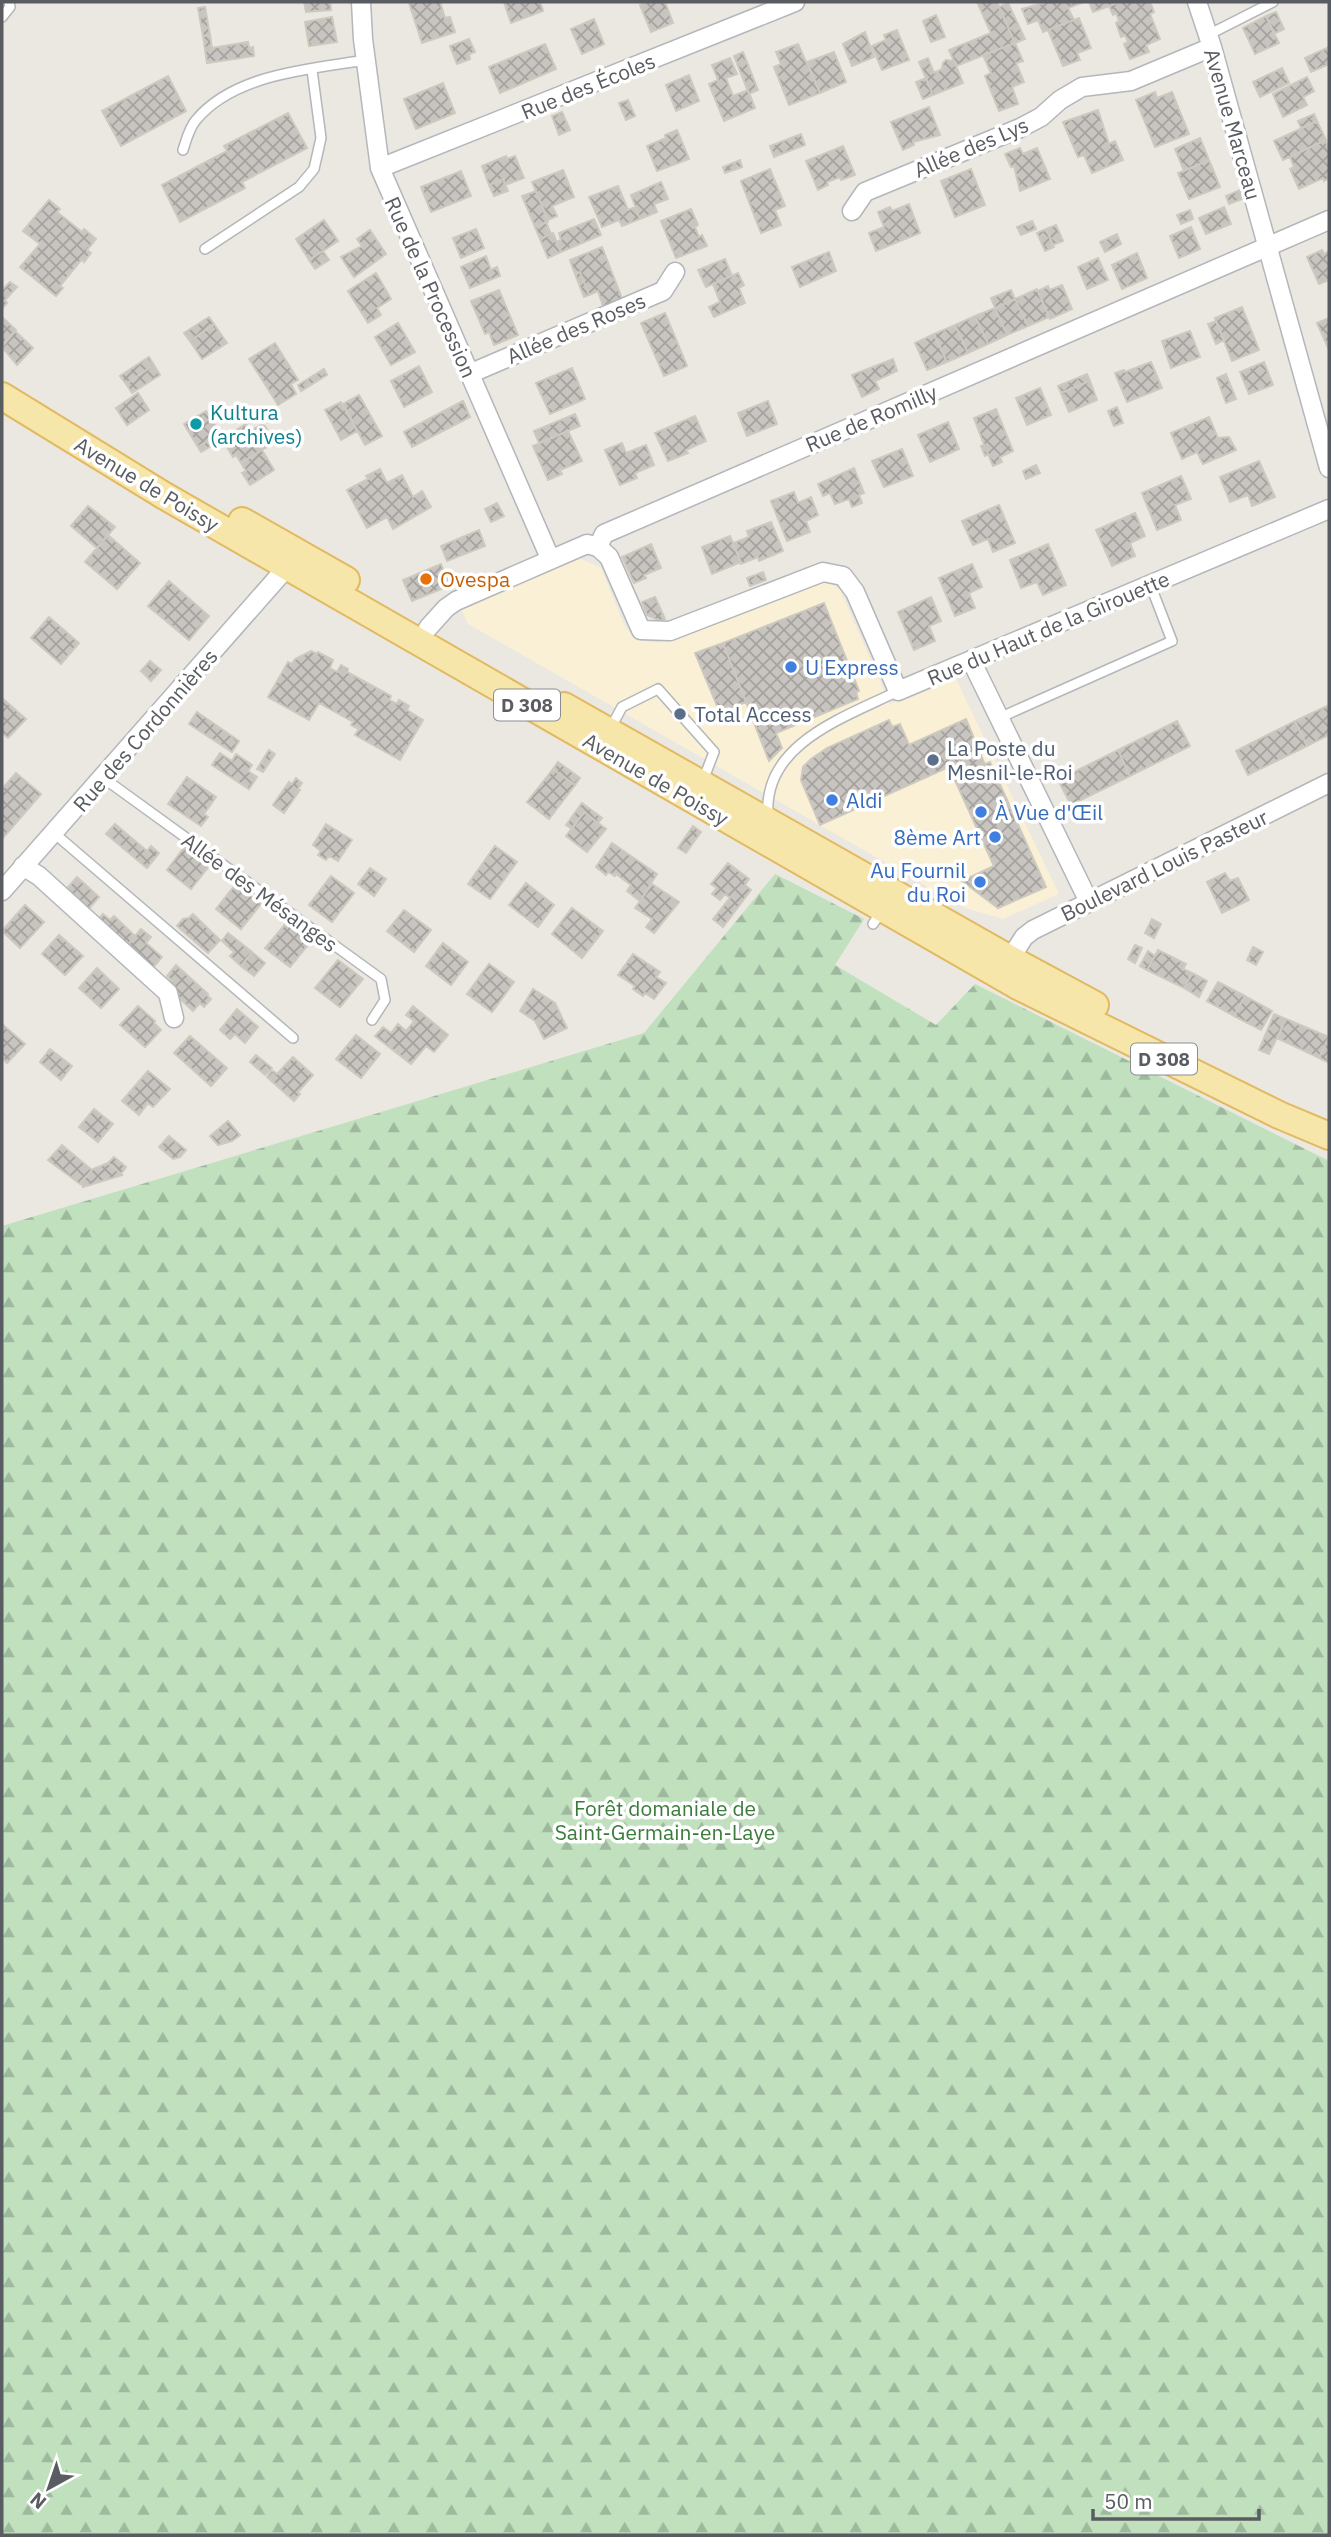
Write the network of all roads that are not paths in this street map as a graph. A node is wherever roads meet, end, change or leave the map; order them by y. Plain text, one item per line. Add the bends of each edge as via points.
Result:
1 (9, 2) edge
2 (361, 2) edge
3 (795, 2) edge
4 (1197, 2) edge
5 (1273, 2) edge
6 (2, 17) edge
7 (1210, 41) junction
8 (366, 60) junction
9 (312, 70) junction
10 (183, 150) dead end
11 (380, 168) junction
12 (852, 211) dead end
13 (1329, 220) edge
14 (1268, 246) junction
15 (205, 249) dead end
16 (675, 272) dead end
17 (469, 374) junction
18 (2, 396) edge
19 (1329, 468) edge
20 (1329, 509) edge
21 (598, 547) junction
22 (550, 558) junction
23 (293, 559) junction
24 (1150, 584) junction
25 (424, 636) junction
26 (971, 660) junction
27 (898, 691) junction
28 (999, 718) junction
29 (609, 731) junction
30 (102, 777) junction
31 (1329, 783) edge
32 (697, 793) junction
33 (764, 829) junction
34 (54, 834) junction
35 (23, 866) junction
36 (2, 891) edge
37 (1089, 902) junction
38 (1005, 968) junction
39 (174, 1018) dead end
40 (372, 1020) dead end
41 (293, 1038) dead end
42 (1329, 1131) edge
43 (1329, 1136) edge

1 - 6 lane
2 - 8 street, Rue de la Procession
3 - 11 street, Rue des Écoles
4 - 7 street, Avenue Marceau
5 - 7 lane
7 - 12 street, Allée des Lys via 1131,81 1082,87 1020,128 865,192
7 - 14 street, Avenue Marceau
8 - 9 lane
8 - 11 street, Rue de la Procession
9 - 10 lane via 250,82 213,103 194,122
9 - 15 lane via 321,138 314,169 299,187
11 - 17 street, Rue de la Procession
13 - 14 street, Rue de Romilly
14 - 19 street, Avenue Marceau
14 - 21 street, Rue de Romilly via 614,529 604,534
16 - 17 street, Allée des Roses via 663,291
17 - 22 street, Rue de la Procession
18 - 23 main road, Avenue de Poissy / D 308 via 163,495
20 - 24 street, Rue du Haut de la Girouette
21 - 22 street via 587,544
21 - 27 street via 609,557 641,630 670,631 823,572 843,576 855,592
22 - 25 street via 490,593 456,601
23 - 25 main road, Avenue de Poissy / D 308
23 - 30 street, Rue des Cordonnières
24 - 26 street, Rue du Haut de la Girouette
24 - 28 lane via 1172,640
25 - 29 main road, Avenue de Poissy / D 308
25 - 32 main road, Avenue de Poissy / D 308
26 - 27 street, Rue du Haut de la Girouette
26 - 28 street
27 - 33 lane via 797,746 779,769 767,799
28 - 37 street
29 - 32 main road, Avenue de Poissy / D 308
29 - 32 lane via 622,707 658,689 714,752
30 - 34 street, Rue des Cordonnières
30 - 40 lane, Allée des Mésanges via 382,979 385,1000
31 - 37 street, Boulevard Louis Pasteur
32 - 33 main road, Avenue de Poissy / D 308
33 - 38 main road, Avenue de Poissy / D 308
33 - 38 main road, Avenue de Poissy / D 308 via 878,917
34 - 35 street, Rue des Cordonnières
34 - 41 lane
35 - 36 street, Rue des Cordonnières
35 - 39 street via 168,993
37 - 38 street, Boulevard Louis Pasteur via 1024,937
38 - 42 main road, Avenue de Poissy / D 308 via 1230,1075
38 - 43 main road, Avenue de Poissy / D 308 via 1279,1115

